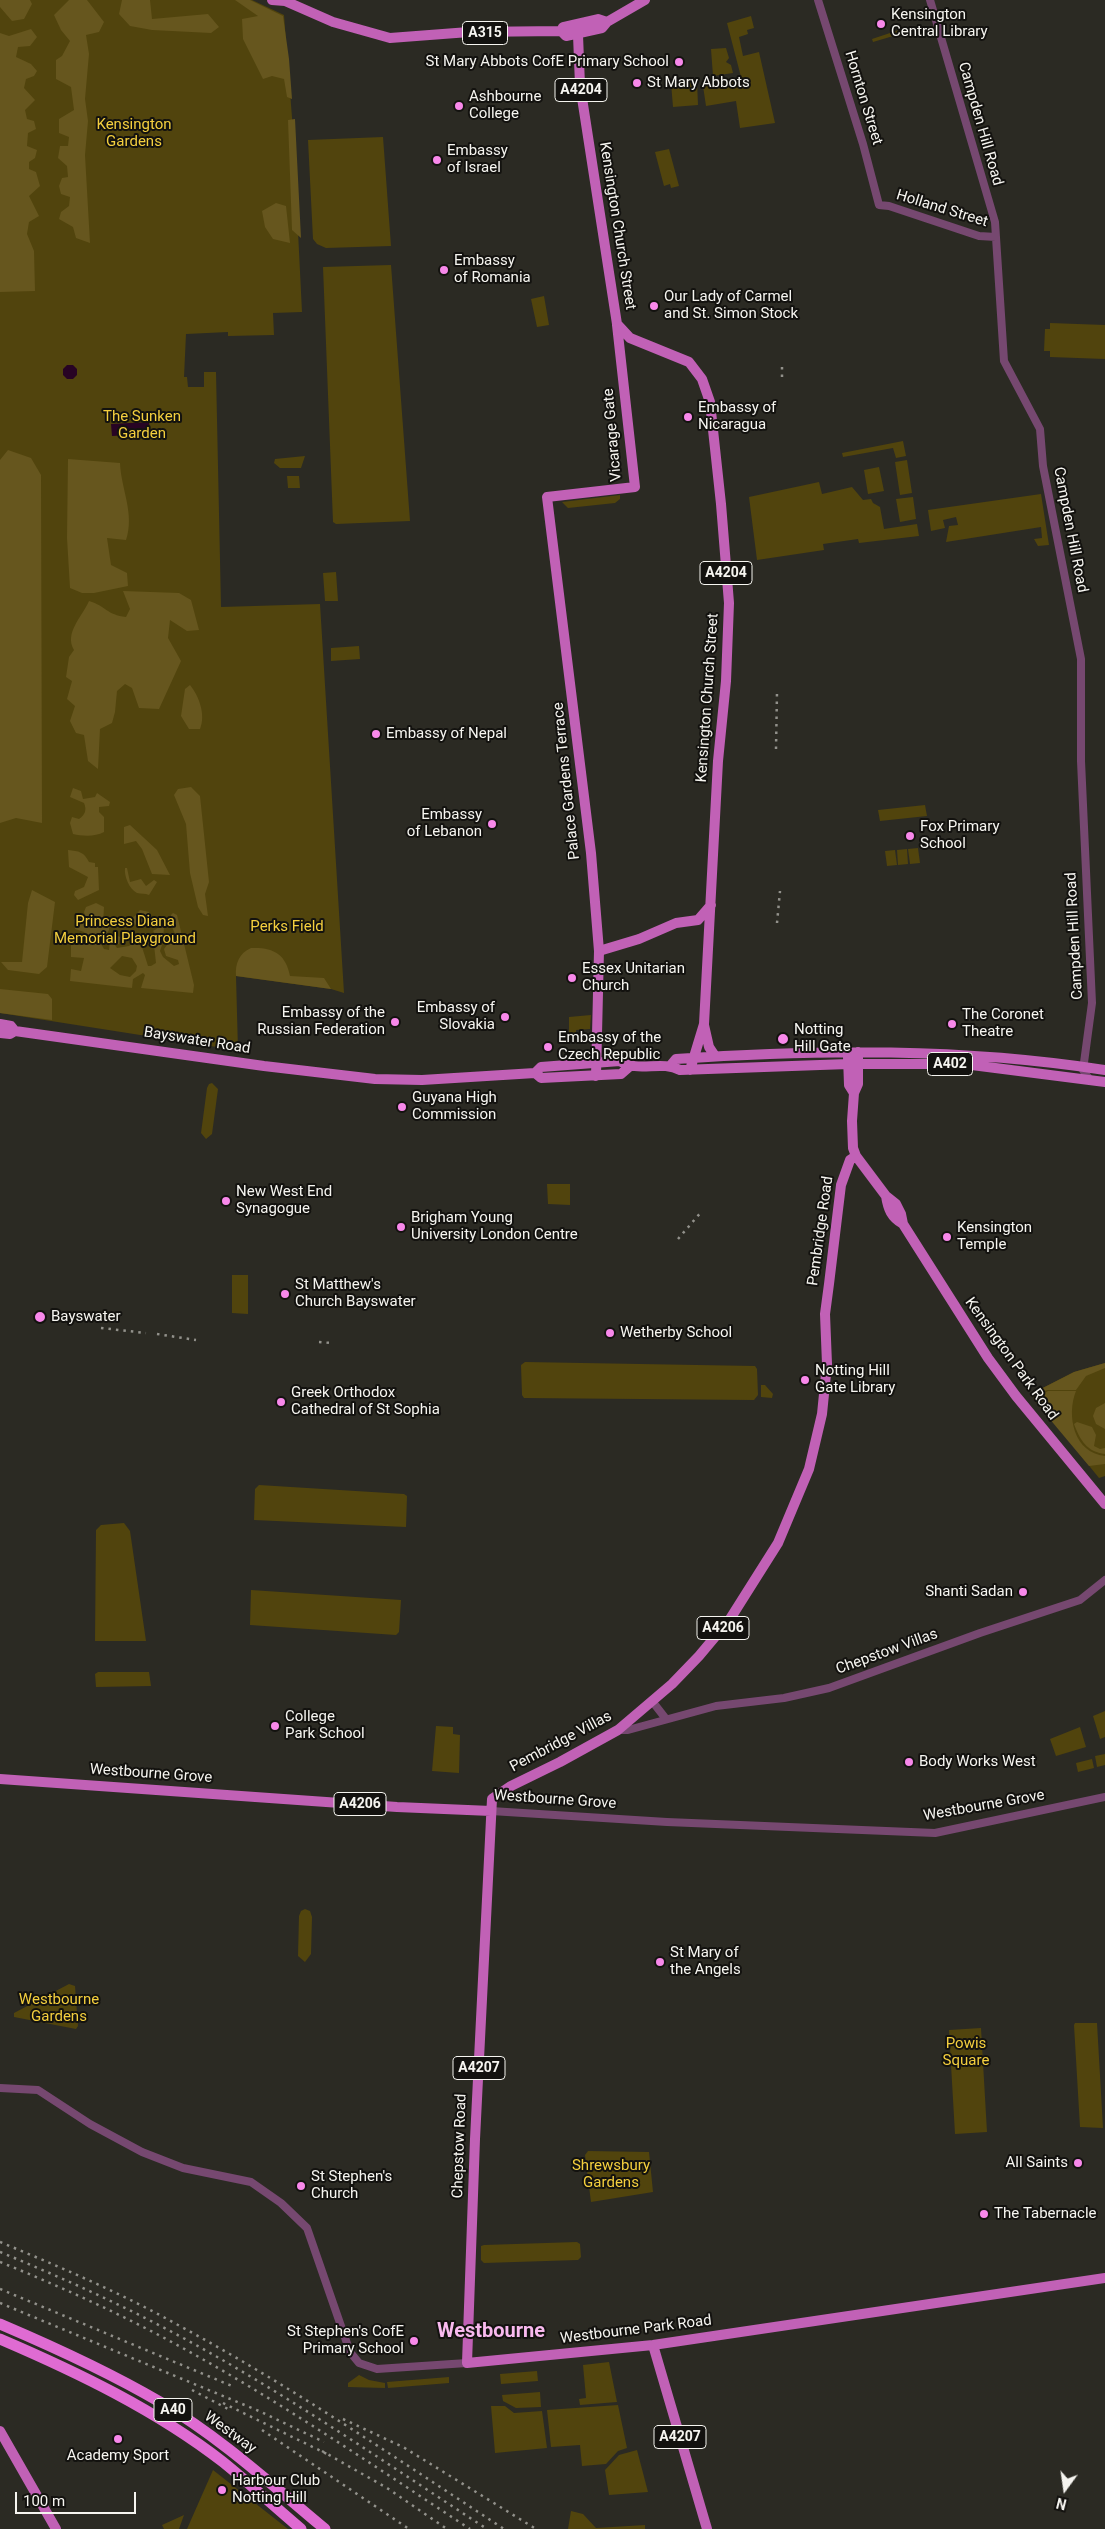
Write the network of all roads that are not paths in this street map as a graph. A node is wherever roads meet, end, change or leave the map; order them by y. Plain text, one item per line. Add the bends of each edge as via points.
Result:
1 (272, 0) edge
2 (645, 0) edge
3 (818, 0) edge
4 (930, 0) edge
5 (287, 2) edge
6 (585, 22) junction
7 (607, 22) junction
8 (563, 29) junction
9 (578, 34) junction
10 (879, 203) joint
11 (996, 237) junction
12 (617, 324) junction
13 (547, 497) joint
14 (711, 905) junction
15 (698, 920) junction
16 (708, 939) junction
17 (599, 951) junction
18 (0, 1024) edge
19 (704, 1024) junction
20 (15, 1030) junction
21 (0, 1033) edge
22 (853, 1052) junction
23 (715, 1056) junction
24 (695, 1058) junction
25 (595, 1064) junction
26 (853, 1064) junction
27 (671, 1065) junction
28 (628, 1067) junction
29 (1084, 1067) junction
30 (690, 1070) junction
31 (1105, 1070) edge
32 (535, 1074) junction
33 (596, 1076) junction
34 (1090, 1080) junction
35 (1105, 1082) edge
36 (856, 1156) junction
37 (819, 1425) joint
38 (1105, 1504) edge
39 (1105, 1580) edge
40 (652, 1701) junction
41 (666, 1719) junction
42 (618, 1730) junction
43 (0, 1779) edge
44 (1105, 1798) edge
45 (491, 1811) junction
46 (0, 2088) edge
47 (1105, 2278) edge
48 (0, 2324) edge
49 (0, 2339) edge
50 (653, 2345) junction
51 (467, 2363) junction
52 (0, 2431) edge
53 (56, 2529) edge
54 (301, 2529) edge
55 (325, 2529) edge
56 (708, 2529) edge

1 - 5 main road, A315
2 - 7 main road
3 - 10 street, Hornton Street
4 - 11 street, Campden Hill Road via 995,222
5 - 8 main road, A315 via 333,22 390,38
6 - 7 main road, A315 via 598,19
6 - 8 main road, A315
6 - 9 main road
7 - 9 main road via 602,28
8 - 9 main road
9 - 12 main road, Kensington Church Street / A4204 via 580,85
10 - 11 street, Holland Street via 979,236
11 - 29 street, Campden Hill Road via 1004,361 1040,429 1043,466 1081,659 1081,761 1092,1003
12 - 13 main road, Vicarage Gate via 634,487
12 - 14 main road, Kensington Church Street / A4204 via 630,338 689,362 702,379 710,402 729,603
13 - 17 main road, Palace Gardens Terrace via 591,852
14 - 15 main road
14 - 16 main road, Kensington Church Street / A4204
15 - 16 main road
15 - 17 main road via 676,923
16 - 19 main road, Kensington Church Street / A4204
17 - 25 main road, Palace Gardens Terrace via 599,1023
18 - 20 main road, Bayswater Road / A402
19 - 23 main road, A4204 via 709,1047
19 - 24 main road, Kensington Church Street / A4204
20 - 21 main road, Bayswater Road / A402 via 10,1034
20 - 32 main road, Bayswater Road / A402 via 260,1066 375,1079
22 - 23 main road, A402
22 - 26 main road
22 - 29 main road, A402 via 955,1053
23 - 24 main road, A402
24 - 27 main road, A402 via 676,1059
24 - 30 main road, Kensington Church Street / A4204
25 - 28 main road, A402 via 620,1061
25 - 32 main road, A402 via 541,1067
25 - 33 main road, Palace Gardens Terrace
26 - 30 main road, A402
26 - 34 main road, A402 via 964,1064
26 - 36 main road via 849,1085 854,1092 852,1142
27 - 28 main road, A402
27 - 30 main road, A402 via 680,1070
28 - 33 main road, A402 via 621,1074
29 - 31 main road, A402
29 - 34 street
32 - 33 main road, A402 via 541,1078
34 - 35 main road, A402
36 - 37 main road, Pembridge Road / A4206 via 850,1160 841,1185 825,1314 827,1350
36 - 38 main road, Kensington Park Road via 886,1196 896,1204 902,1224 988,1358
37 - 40 main road, Pembridge Villas / A4206 via 813,1456 778,1543 722,1629 683,1673
39 - 41 street, Chepstow Villas via 1080,1600 829,1688 784,1698 722,1705
40 - 41 street
40 - 42 main road, Pembridge Villas / A4206
41 - 42 street, Chepstow Villas
42 - 45 main road, Pembridge Villas / A4206 via 511,1786 492,1799
43 - 45 main road, Westbourne Grove / A4206
44 - 45 street, Westbourne Grove via 935,1833
45 - 51 main road, Chepstow Road / A4207
46 - 51 street, Westbourne Park Road via 38,2090 90,2124 142,2152 183,2168 251,2182 281,2202 307,2228 350,2352 359,2363 377,2369
47 - 50 main road, Westbourne Park Road
48 - 55 highway, Westway / A40 via 72,2355 161,2402 240,2457
49 - 54 highway, Westway / A40 via 62,2366 157,2418 222,2462
50 - 51 main road, Westbourne Park Road
50 - 56 main road, A4207
52 - 53 main road

